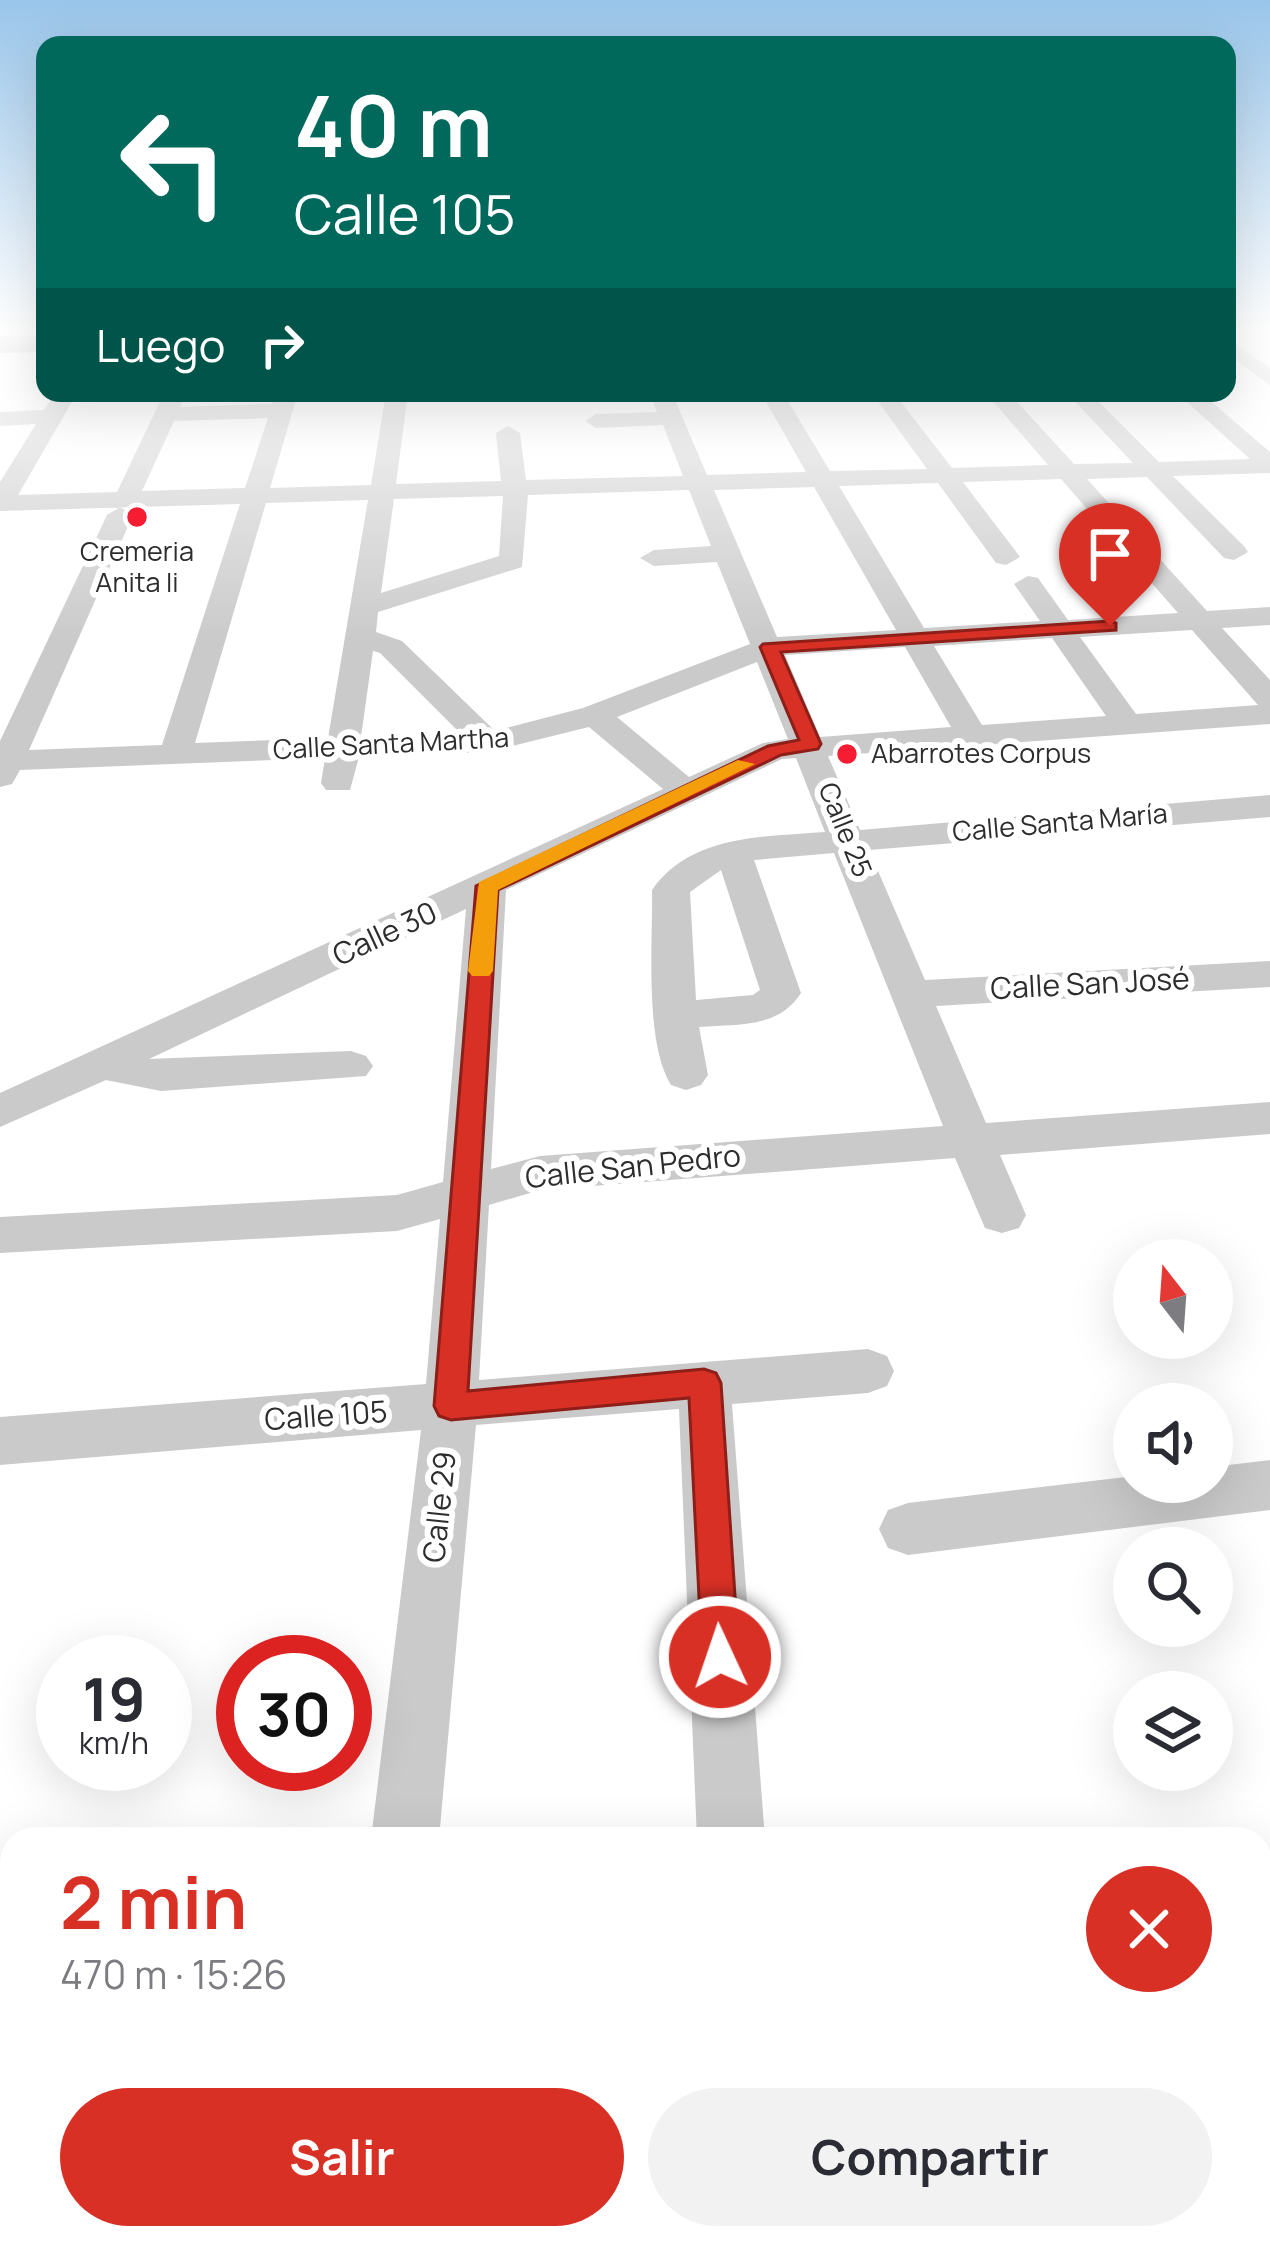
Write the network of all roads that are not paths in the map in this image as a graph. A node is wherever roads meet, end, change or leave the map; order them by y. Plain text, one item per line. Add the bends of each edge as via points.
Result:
1 (42, 433) edge
2 (156, 433) edge
3 (274, 433) edge
4 (391, 433) edge
5 (508, 433) dead end
6 (678, 433) edge
7 (795, 433) edge
8 (914, 433) edge
9 (1033, 433) edge
10 (1117, 433) edge
11 (1233, 433) edge
12 (609, 462) dead end
13 (1270, 465) edge
14 (1161, 477) junction
15 (1074, 479) junction
16 (698, 480) junction
17 (1270, 481) edge
18 (954, 483) junction
19 (826, 487) junction
20 (516, 496) junction
21 (380, 500) junction
22 (0, 503) edge
23 (252, 503) junction
24 (123, 507) junction
25 (0, 518) edge
26 (729, 553) junction
27 (1006, 557) dead end
28 (1146, 557) junction
29 (654, 558) dead end
30 (1028, 584) dead end
31 (1270, 616) edge
32 (1203, 621) junction
33 (363, 622) junction
34 (1063, 629) junction
35 (917, 638) junction
36 (770, 647) junction
37 (1270, 699) edge
38 (1270, 714) edge
39 (594, 715) junction
40 (1128, 725) junction
41 (971, 734) junction
42 (488, 742) junction
43 (811, 744) junction
44 (175, 755) junction
45 (2, 766) edge
46 (340, 766) junction
47 (686, 792) junction
48 (1270, 806) edge
49 (849, 841) junction
50 (733, 851) junction
51 (487, 886) junction
52 (1270, 974) edge
53 (269, 988) junction
54 (911, 994) junction
55 (676, 1015) junction
56 (106, 1065) junction
57 (351, 1066) dead end
58 (258, 1072) junction
59 (686, 1075) dead end
60 (0, 1111) edge
61 (1270, 1118) edge
62 (969, 1137) junction
63 (464, 1196) junction
64 (1002, 1215) dead end
65 (0, 1234) edge
66 (868, 1371) dead end
67 (704, 1383) junction
68 (451, 1406) junction
69 (0, 1441) edge
70 (1270, 1485) edge
71 (908, 1529) dead end
72 (406, 1827) edge
73 (730, 1827) edge

1 - 22 street
2 - 24 street
3 - 23 street
4 - 21 street
5 - 20 street
6 - 16 street, Calle 25
7 - 19 street
8 - 18 street
9 - 15 street
10 - 14 street
11 - 13 street
12 - 16 street
13 - 14 street
14 - 15 street
14 - 17 street
14 - 28 street via 1209,554
15 - 18 street
15 - 28 street
16 - 19 street
16 - 20 street
16 - 26 street, Calle 25
18 - 19 street
18 - 27 street
19 - 35 street
20 - 21 street
20 - 33 street via 512,561
21 - 23 street
21 - 33 street
22 - 24 street
23 - 24 street
23 - 44 street
24 - 25 street
24 - 45 street
26 - 29 street
26 - 36 street, Calle 25
28 - 32 street
30 - 34 street
31 - 32 street, Calle Santa Martha
32 - 34 street, Calle Santa Martha
32 - 37 street
33 - 42 street
33 - 46 street
34 - 35 street, Calle Santa Martha
34 - 40 street
35 - 36 street, Calle Santa Martha
35 - 41 street
36 - 39 street, Calle Santa Martha
36 - 43 street, Calle 25
38 - 40 street, Calle 30
39 - 42 street, Calle Santa Martha
39 - 47 street
40 - 41 street, Calle 30
41 - 43 street, Calle 30
42 - 46 street, Calle Santa Martha
43 - 47 street, Calle 30 via 776,750
43 - 49 street, Calle 25
44 - 45 street, Calle Santa Martha
44 - 46 street, Calle Santa Martha
47 - 51 street, Calle 30
48 - 49 street, Calle Santa María
49 - 50 street, Calle Santa María
49 - 54 street, Calle 25
50 - 55 street via 671,890
50 - 55 street via 781,994 764,1008
51 - 53 street, Calle 30
51 - 63 street, Calle 29
52 - 54 street, Calle San José
53 - 56 street, Calle 30
53 - 58 street
54 - 62 street, Calle 25
55 - 59 street
56 - 58 street via 161,1076
56 - 60 street, Calle 30
57 - 58 street
61 - 62 street, Calle San Pedro
62 - 63 street, Calle San Pedro via 540,1173
62 - 64 street, Calle 25
63 - 65 street, Calle San Pedro via 397,1213
63 - 68 street, Calle 29
66 - 67 street, Calle 105
67 - 68 street, Calle 105
67 - 73 street
68 - 69 street, Calle 105
68 - 72 street, Calle 29
70 - 71 street

